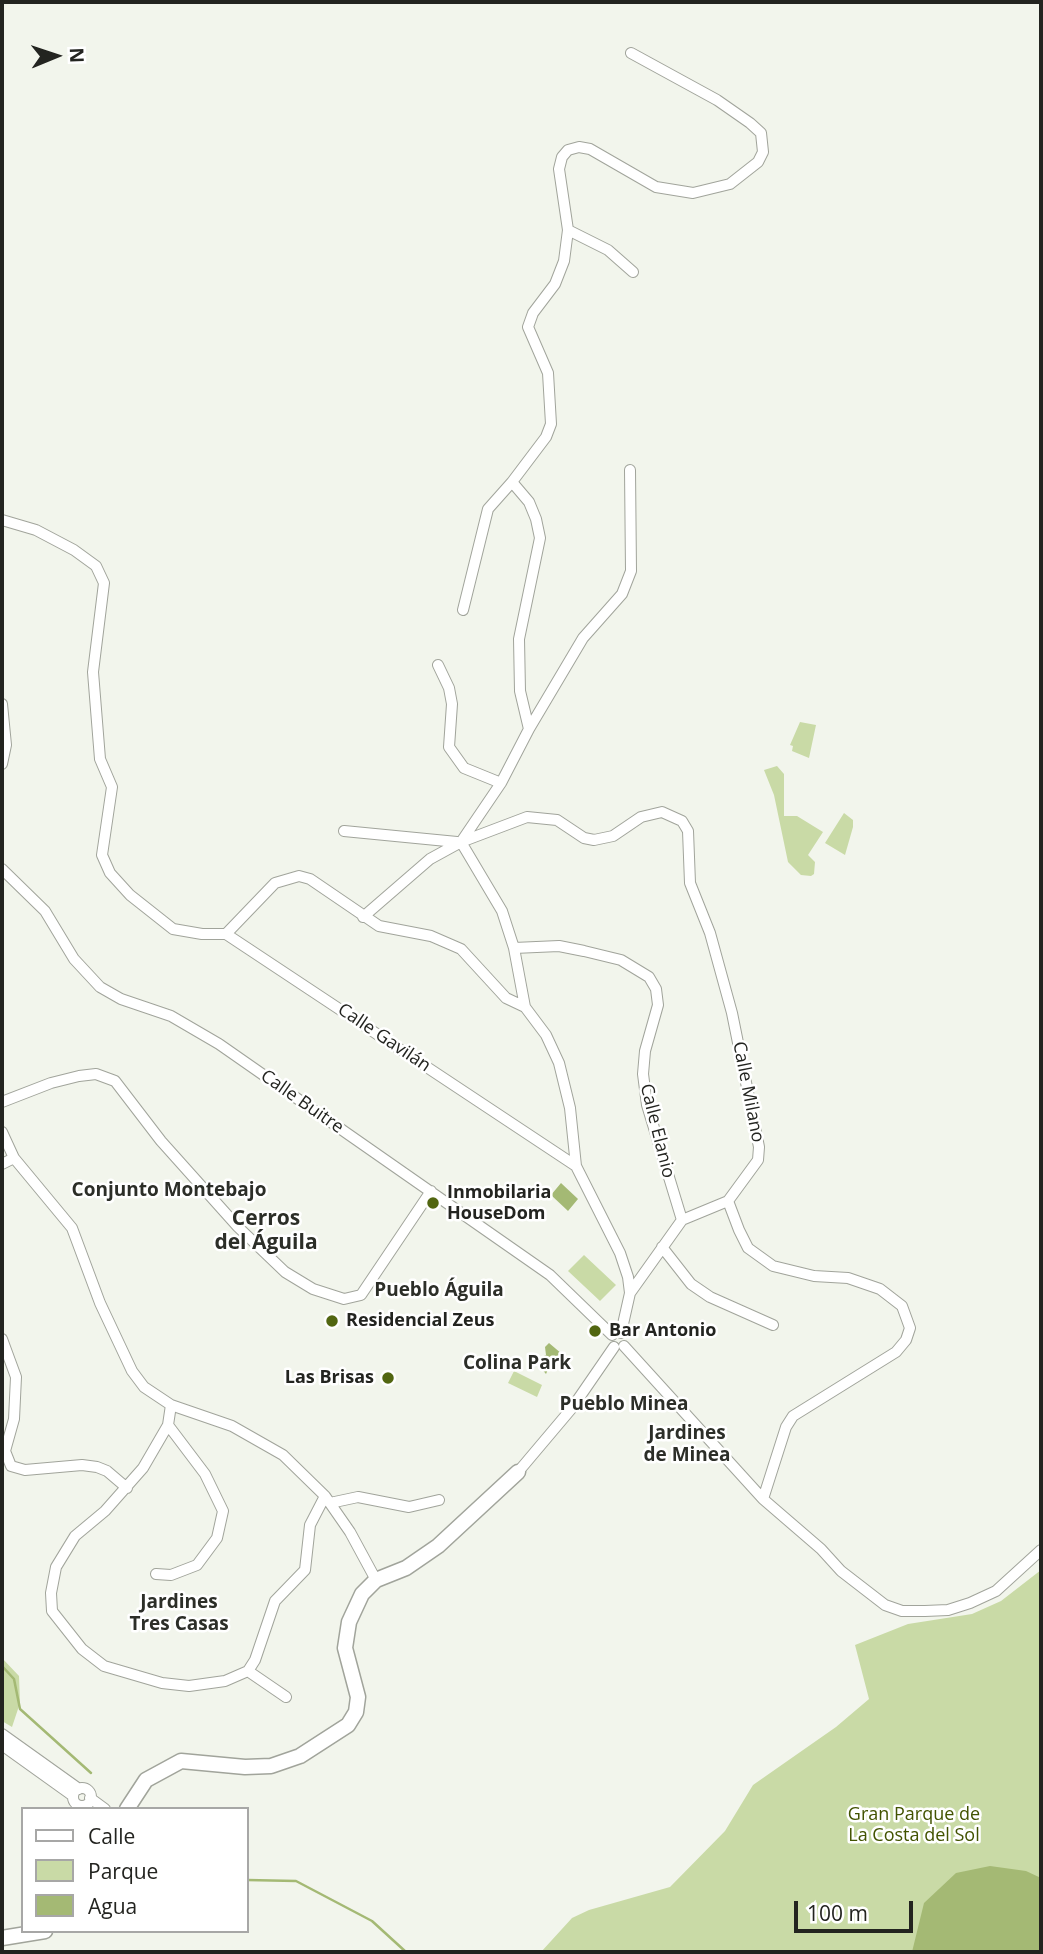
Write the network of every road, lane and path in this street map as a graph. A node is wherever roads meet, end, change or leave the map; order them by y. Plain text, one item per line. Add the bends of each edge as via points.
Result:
1 (631, 53) dead end
2 (568, 230) junction
3 (633, 272) dead end
4 (630, 470) dead end
5 (512, 482) junction
6 (2, 520) edge
7 (463, 610) dead end
8 (438, 665) dead end
9 (2, 704) edge
10 (529, 729) junction
11 (2, 764) edge
12 (501, 783) junction
13 (344, 831) dead end
14 (461, 842) junction
15 (2, 869) edge
16 (363, 917) junction
17 (226, 934) junction
18 (514, 948) junction
19 (525, 1007) junction
20 (2, 1102) edge
21 (2, 1132) edge
22 (14, 1158) junction
23 (2, 1164) edge
24 (576, 1166) junction
25 (431, 1191) junction
26 (727, 1201) junction
27 (682, 1220) junction
28 (662, 1247) junction
29 (630, 1293) junction
30 (774, 1325) dead end
31 (616, 1334) junction
32 (2, 1339) edge
33 (619, 1347) junction
34 (171, 1405) junction
35 (168, 1425) junction
36 (518, 1472) joint
37 (127, 1488) junction
38 (328, 1499) junction
39 (763, 1499) junction
40 (439, 1500) dead end
41 (1041, 1550) edge
42 (156, 1574) dead end
43 (376, 1580) junction
44 (248, 1671) junction
45 (286, 1696) dead end
46 (2, 1734) edge
47 (2, 1745) edge
48 (76, 1792) junction
49 (88, 1804) edge
50 (128, 1807) edge
51 (33, 1933) edge
52 (2, 1938) edge

1 - 2 street via 750,123 761,133 763,152 758,162 730,184 693,193 656,187 590,149 568,150 559,169
2 - 3 street via 608,250
2 - 5 street via 555,284 528,327 548,373 551,424
4 - 10 street via 631,571 622,594 583,638
5 - 7 street via 488,509
5 - 10 street via 529,502 540,538 519,639 520,691
6 - 17 street via 36,530 74,550 96,566 104,583 93,672 100,759 112,787 102,855 110,873 164,924 186,932
8 - 12 street via 452,704 449,747 464,768
9 - 11 street
10 - 12 street
12 - 14 street
13 - 14 street
14 - 16 street via 430,859
14 - 18 street via 502,911
14 - 26 street, Calle Milano via 527,817 557,820 594,840 662,812 682,821 689,843 690,883 710,933 732,1013 759,1147 758,1160
15 - 25 street, Calle Buitre via 36,900 88,977 100,987 194,1028
16 - 17 street via 299,876 275,883
16 - 19 street via 379,926 431,936 461,949 506,998
17 - 24 street, Calle Gavilán
18 - 19 street
18 - 27 street, Calle Elanio via 559,946 584,951 621,960 649,977 658,1005 645,1051 646,1095
19 - 24 street via 559,1063 570,1108
20 - 25 street via 79,1076 96,1074 114,1081 162,1140 285,1272 313,1289 344,1298 361,1295
21 - 22 street
22 - 23 street
22 - 34 street via 72,1228 132,1371 144,1387
24 - 29 street via 620,1252
25 - 31 street, Calle Buitre via 550,1275
26 - 27 street
26 - 39 street via 748,1248 759,1259 794,1273 866,1282 902,1306 910,1328 896,1352 793,1416
27 - 28 street
28 - 29 street
28 - 30 street via 691,1284 709,1297
29 - 31 street
31 - 33 street via 610,1343
32 - 37 street via 18,1395 5,1451 11,1466 25,1470 97,1467
33 - 36 street
33 - 39 street
34 - 35 street
34 - 38 street via 261,1440 306,1474
35 - 37 street
35 - 42 street via 205,1474 223,1511 217,1538 197,1565 171,1575
36 - 43 street via 439,1546 406,1568
37 - 44 street via 66,1548 56,1567 52,1611 82,1649 104,1666 130,1675 189,1686 225,1681
38 - 40 street via 358,1497 409,1507
38 - 43 street
38 - 44 street via 310,1525 305,1570 275,1601
39 - 41 street via 868,1594 902,1611 948,1610 979,1599 996,1591
43 - 50 street via 362,1594 349,1622 345,1648 358,1697 348,1725 300,1756 271,1766 245,1768 181,1760 146,1780
44 - 45 street
46 - 48 street
47 - 48 street
48 - 49 street via 76,1804
48 - 49 street via 87,1790
51 - 52 street

